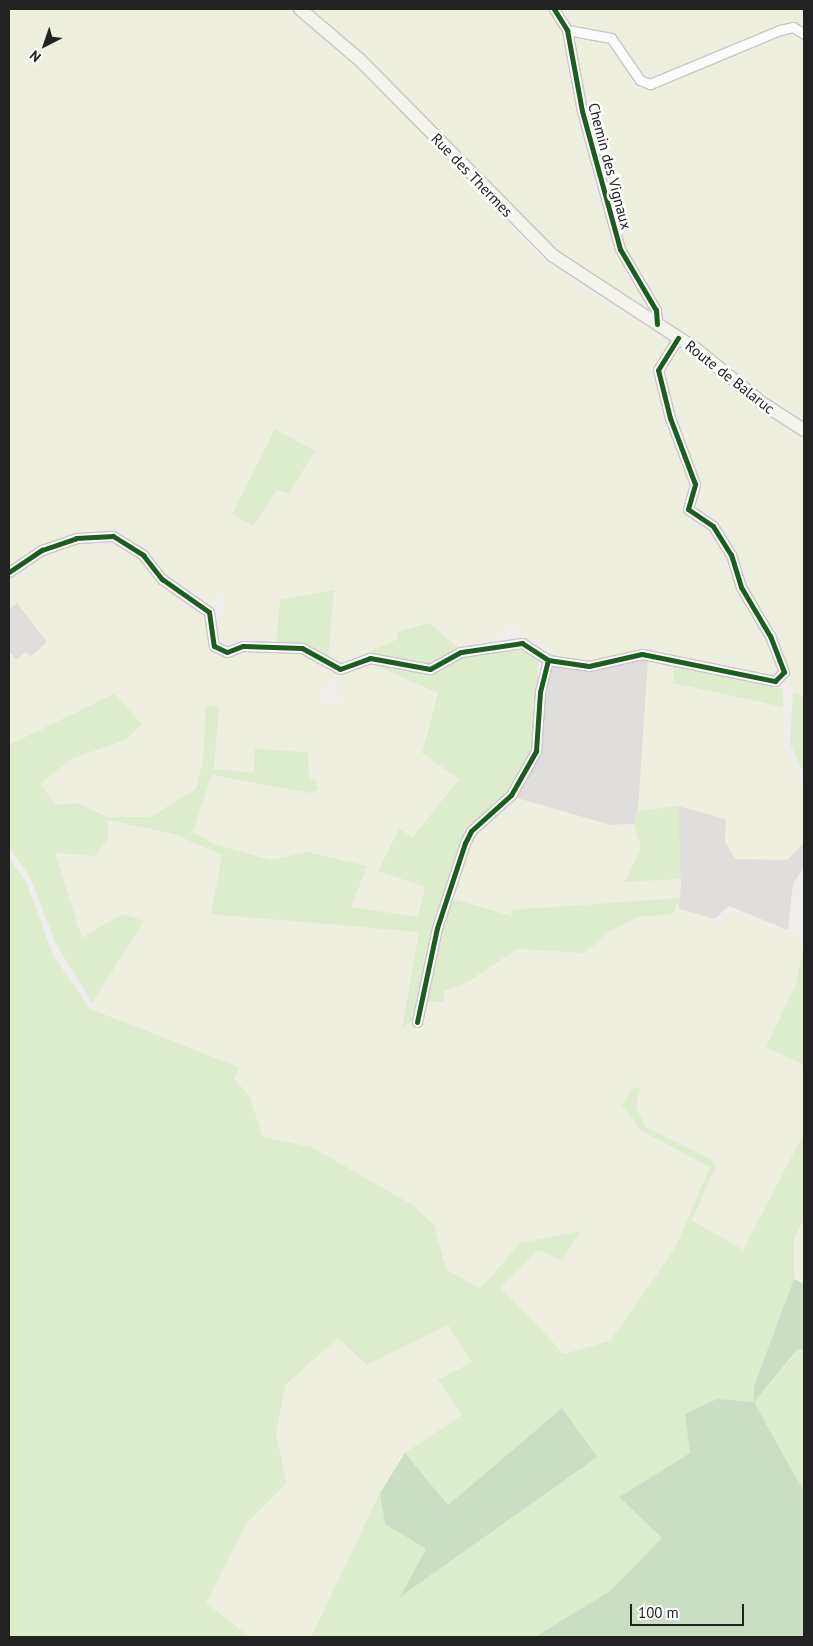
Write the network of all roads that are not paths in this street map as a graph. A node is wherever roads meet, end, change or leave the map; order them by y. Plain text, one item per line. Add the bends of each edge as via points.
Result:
1 (300, 9) edge
2 (554, 9) edge
3 (567, 30) junction
4 (804, 34) edge
5 (657, 324) junction
6 (678, 338) junction
7 (804, 430) edge
8 (9, 572) edge
9 (548, 660) junction
10 (417, 1022) dead end

1 - 5 main road, Rue des Thermes via 360,60 552,255
2 - 3 street, Chemin des Vignaux
3 - 4 street via 611,38 640,80 650,84 780,30 793,27
3 - 5 street, Chemin des Vignaux via 582,111 612,223 629,266 656,310
5 - 6 main road, Route de Balaruc
6 - 7 main road, Route de Balaruc via 762,403
6 - 9 street via 658,370 670,418 695,484 688,509 713,526 731,555 741,587 770,636 784,672 775,681 642,654 589,666
8 - 9 street via 42,550 76,538 113,536 143,555 162,579 209,612 214,646 227,652 242,646 302,648 340,669 370,658 430,669 461,652 522,643
9 - 10 street via 540,692 536,751 511,794 471,831 465,843 437,928

